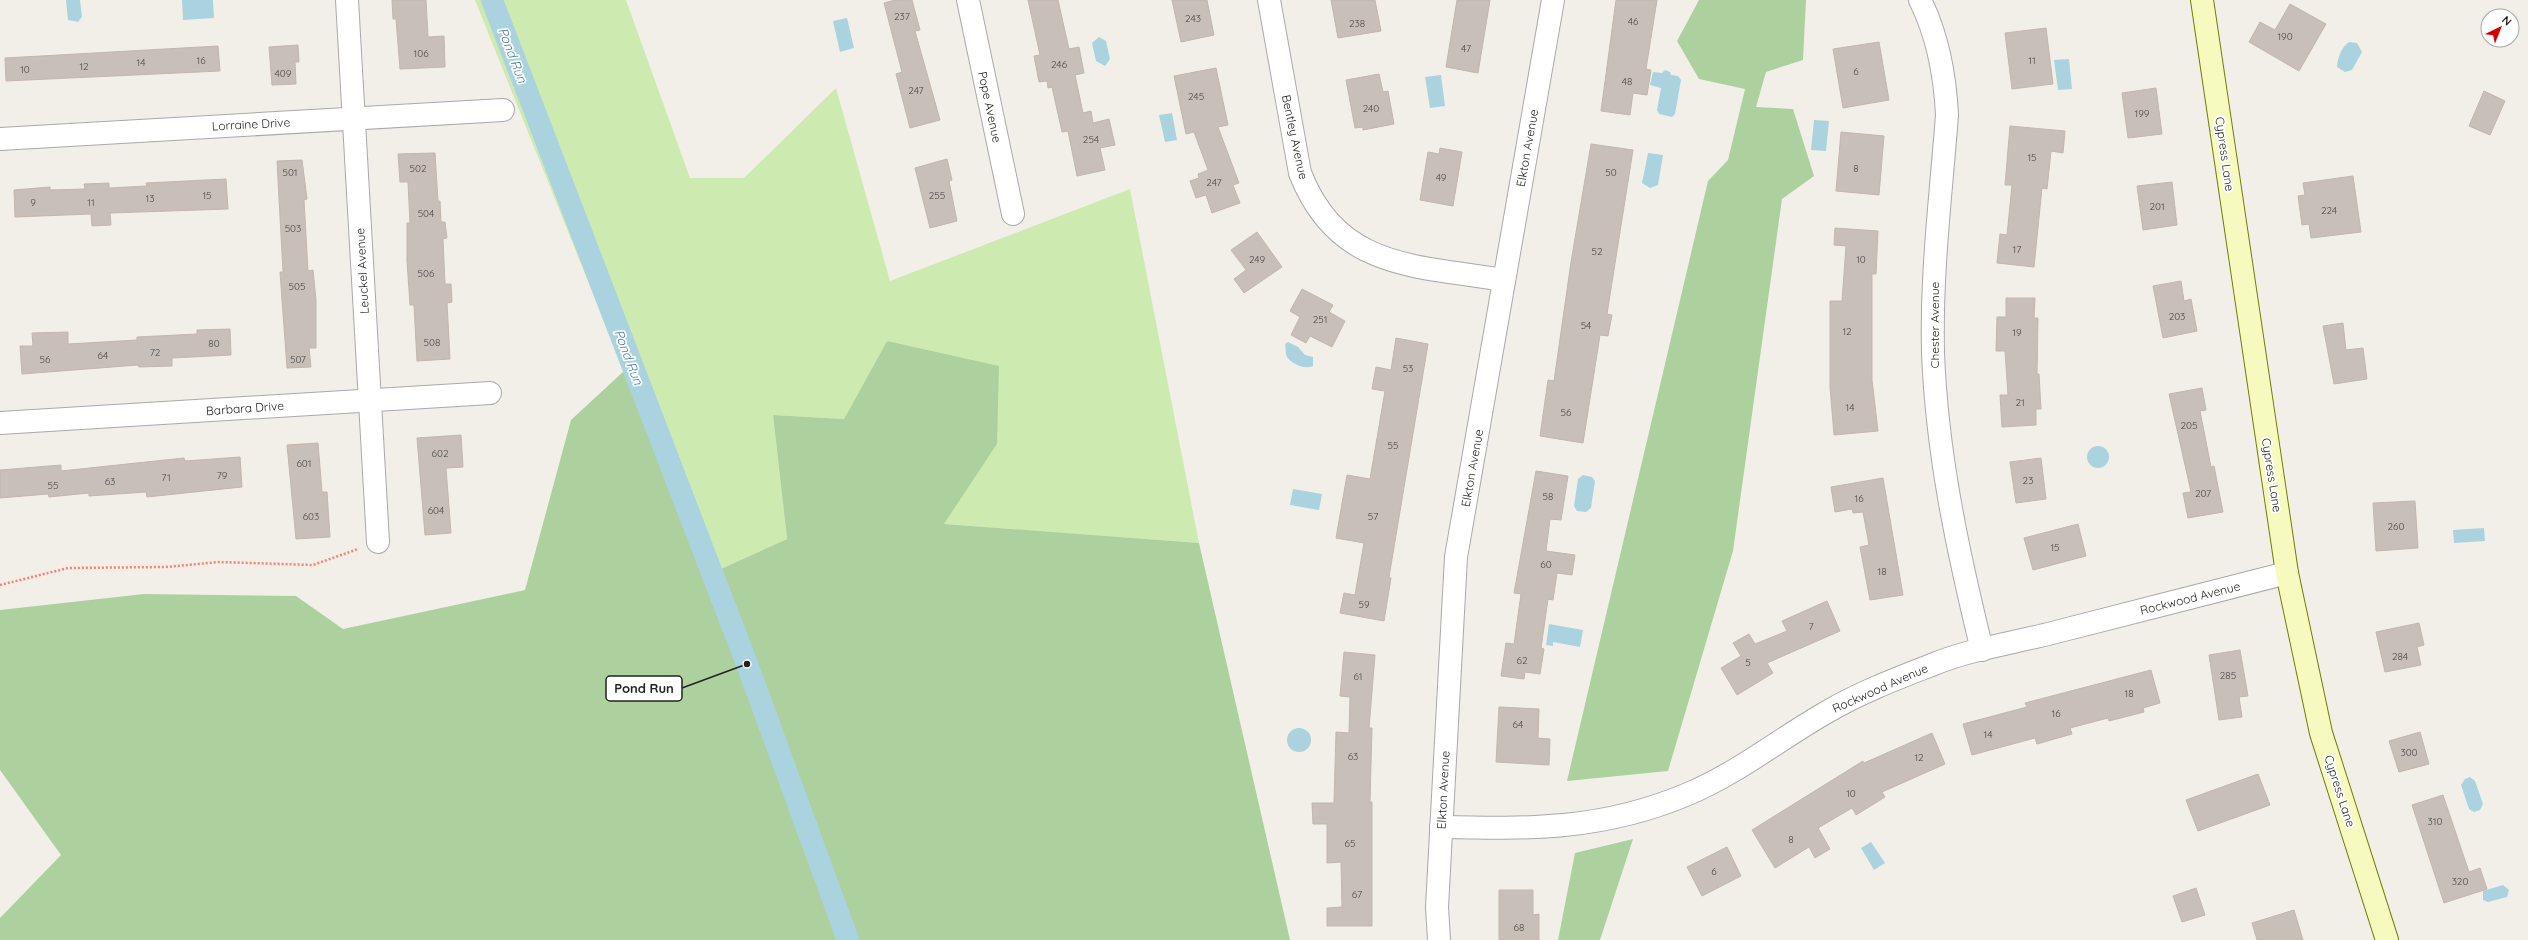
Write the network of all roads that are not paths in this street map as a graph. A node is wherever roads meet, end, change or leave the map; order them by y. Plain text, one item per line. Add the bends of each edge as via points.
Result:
1 (347, 0) edge
2 (968, 0) edge
3 (1269, 0) edge
4 (1553, 0) edge
5 (1920, 0) edge
6 (2202, 0) edge
7 (503, 110) dead end
8 (354, 118) junction
9 (0, 139) edge
10 (1013, 214) dead end
11 (1504, 280) junction
12 (490, 393) dead end
13 (370, 400) junction
14 (0, 423) edge
15 (378, 542) road end
16 (2287, 573) junction
17 (1982, 650) junction
18 (1441, 827) junction
19 (1439, 940) edge
20 (2387, 940) edge

1 - 8 street, Leuckel Avenue
2 - 10 street, Pope Avenue
3 - 11 street, Bentley Avenue via 1300,173 1309,195 1322,216 1338,233 1359,248 1383,258
4 - 11 street, Elkton Avenue
5 - 17 street, Chester Avenue via 1940,54 1947,114 1934,280 1933,352 1938,423 1953,529
6 - 16 street, Cypress Lane
7 - 8 street, Lorraine Drive
8 - 9 street, Lorraine Drive
8 - 13 street, Leuckel Avenue
11 - 18 street, Elkton Avenue via 1456,557
12 - 13 street, Barbara Drive
13 - 14 street, Barbara Drive
13 - 15 street, Leuckel Avenue
16 - 17 street, Rockwood Avenue
16 - 20 street, Cypress Lane via 2321,733
17 - 18 street, Rockwood Avenue via 1938,662 1873,688 1828,711 1725,776 1689,794 1648,809 1605,821 1561,827
18 - 19 street, Elkton Avenue via 1437,907

